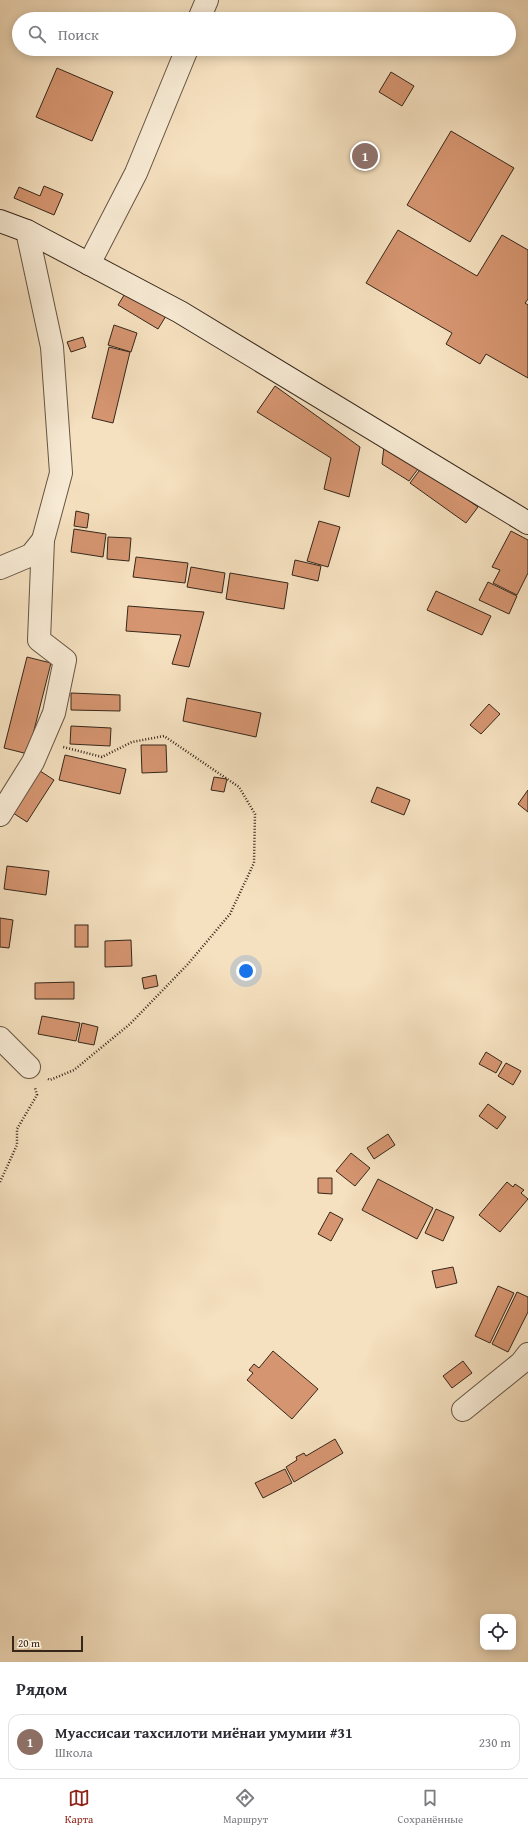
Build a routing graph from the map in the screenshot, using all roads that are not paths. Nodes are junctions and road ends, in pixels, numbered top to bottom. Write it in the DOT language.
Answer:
graph roads {
  1 [pos="207,0"];
  2 [pos="202,12"];
  3 [pos="184,56"];
  4 [pos="0,221"];
  5 [pos="27,232"];
  6 [pos="89,264"];
  7 [pos="528,523"];
  8 [pos="43,540"];
  9 [pos="0,568"];
  10 [pos="0,815"];
  11 [pos="0,1038"];
  12 [pos="29,1067"];
  13 [pos="528,1354"];
  14 [pos="463,1410"];
  1 -- 2 [label="street"];
  3 -- 6 [label="street"];
  4 -- 5 [label="street"];
  5 -- 6 [label="street"];
  5 -- 8 [label="street"];
  6 -- 7 [label="street"];
  8 -- 9 [label="street"];
  8 -- 10 [label="street"];
  11 -- 12 [label="street"];
  13 -- 14 [label="street"];
}
